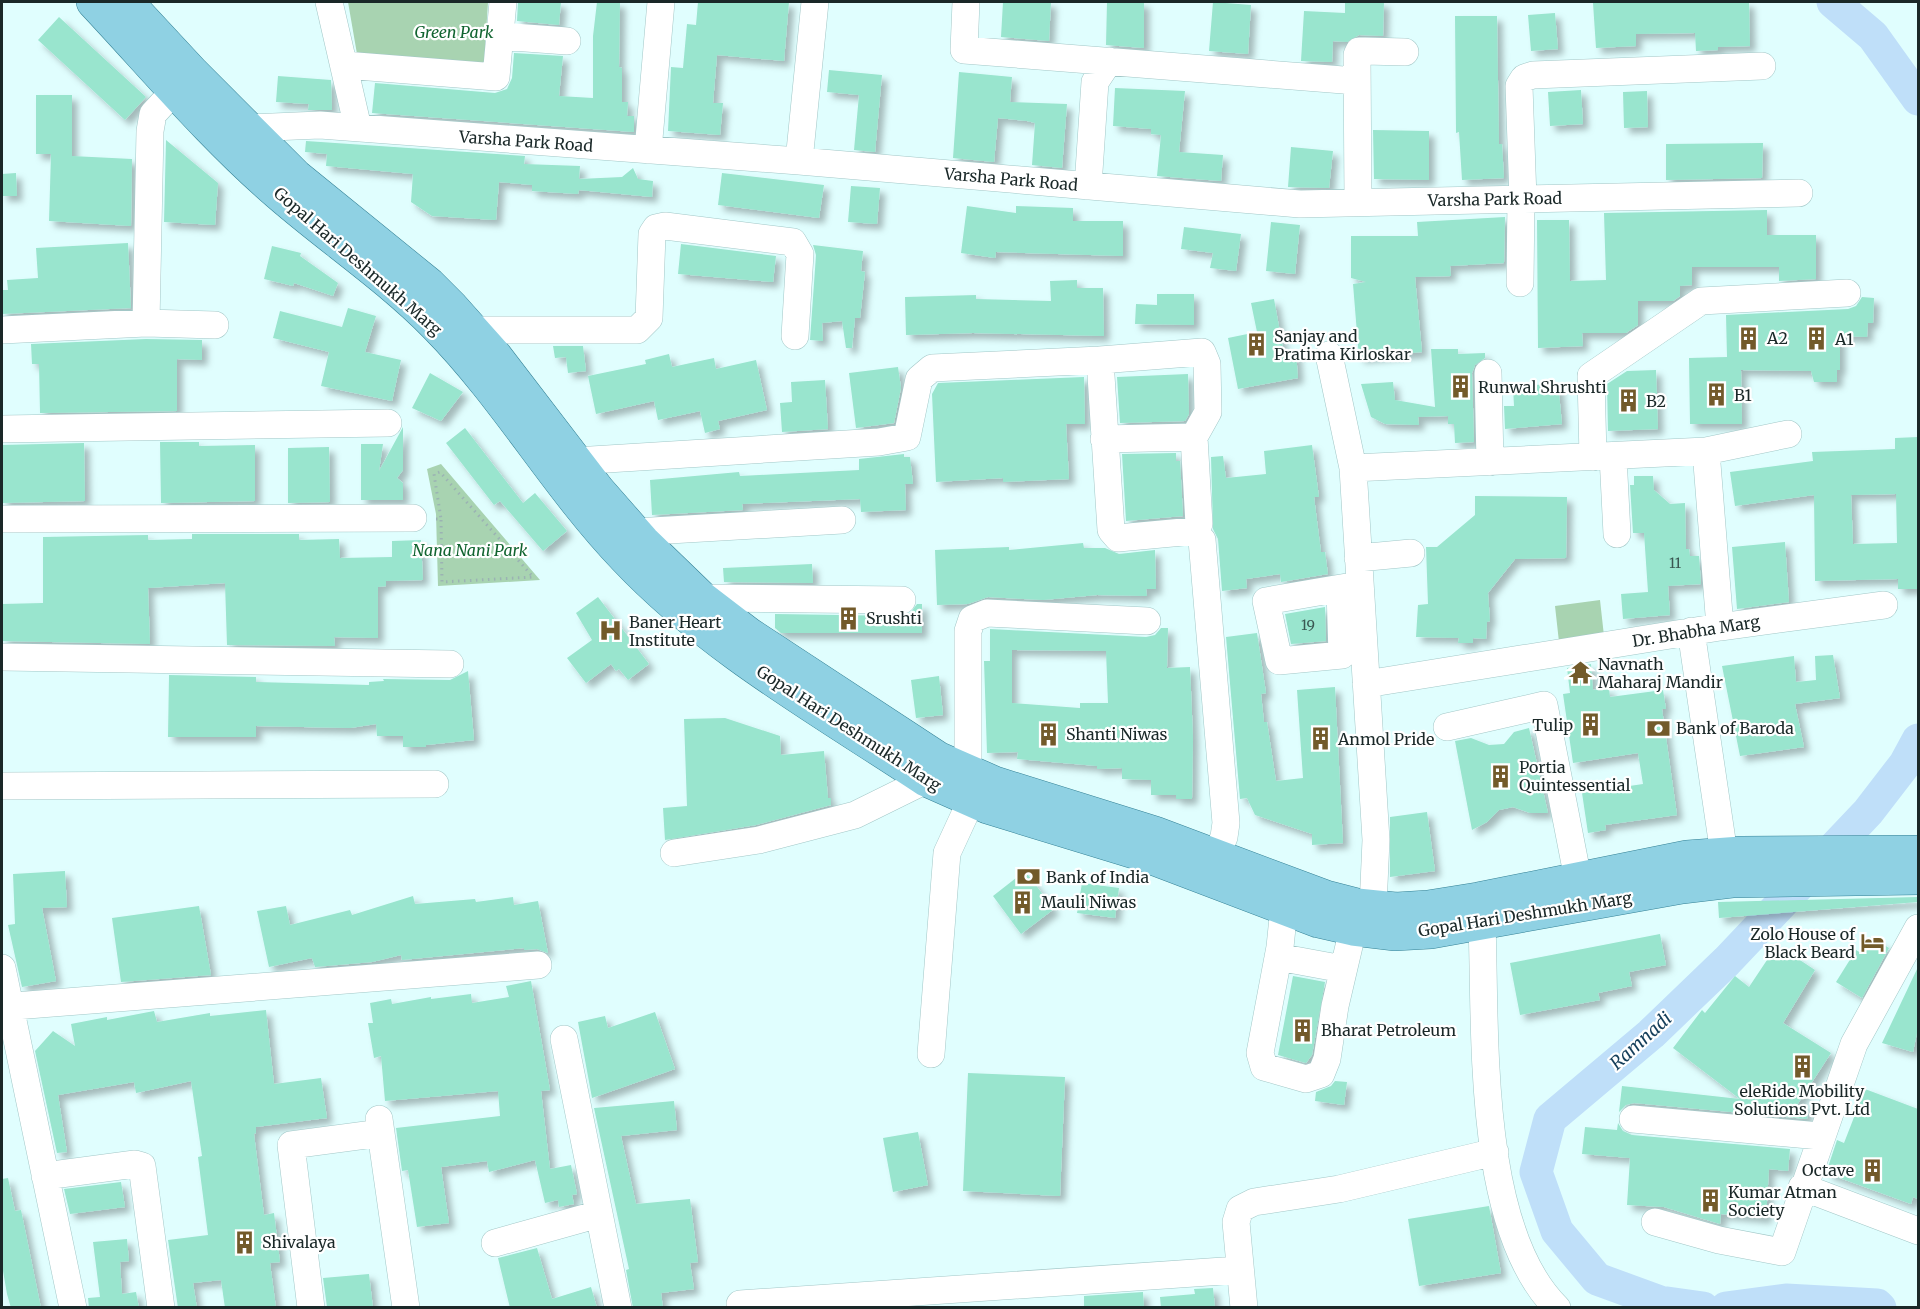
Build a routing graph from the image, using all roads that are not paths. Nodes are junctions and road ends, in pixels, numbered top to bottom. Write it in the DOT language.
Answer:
graph roads {
  1 [pos="93,2"];
  2 [pos="127,2"];
  3 [pos="329,2"];
  4 [pos="503,2"];
  5 [pos="661,2"];
  6 [pos="814,2"];
  7 [pos="966,2"];
  8 [pos="500,36"];
  9 [pos="567,41"];
  10 [pos="1405,52"];
  11 [pos="1109,61"];
  12 [pos="344,65"];
  13 [pos="1762,66"];
  14 [pos="1356,81"];
  15 [pos="175,90"];
  16 [pos="358,128"];
  17 [pos="239,137"];
  18 [pos="648,150"];
  19 [pos="799,161"];
  20 [pos="1088,186"];
  21 [pos="1799,193"];
  22 [pos="1522,199"];
  23 [pos="1358,202"];
  24 [pos="1520,282"];
  25 [pos="1847,293"];
  26 [pos="146,322"];
  27 [pos="215,325"];
  28 [pos="2,330"];
  29 [pos="474,330"];
  30 [pos="795,336"];
  31 [pos="1329,355"];
  32 [pos="1100,360"];
  33 [pos="1488,373"];
  34 [pos="388,423"];
  35 [pos="2,429"];
  36 [pos="1788,434"];
  37 [pos="1194,437"];
  38 [pos="1104,440"];
  39 [pos="1706,451"];
  40 [pos="575,461"];
  41 [pos="1490,462"];
  42 [pos="1606,462"];
  43 [pos="1353,468"];
  44 [pos="1666,472"];
  45 [pos="413,518"];
  46 [pos="2,519"];
  47 [pos="842,520"];
  48 [pos="635,532"];
  49 [pos="1617,534"];
  50 [pos="1202,540"];
  51 [pos="1411,553"];
  52 [pos="1358,558"];
  53 [pos="702,598"];
  54 [pos="902,600"];
  55 [pos="1884,605"];
  56 [pos="1148,621"];
  57 [pos="1720,627"];
  58 [pos="1691,632"];
  59 [pos="2,657"];
  60 [pos="450,664"];
  61 [pos="1366,684"];
  62 [pos="1447,727"];
  63 [pos="952,782"];
  64 [pos="435,784"];
  65 [pos="2,786"];
  66 [pos="1918,852"];
  67 [pos="674,854"];
  68 [pos="1216,856"];
  69 [pos="1732,863"];
  70 [pos="1862,864"];
  71 [pos="1918,878"];
  72 [pos="1578,879"];
  73 [pos="1255,884"];
  74 [pos="1284,908"];
  75 [pos="1363,918"];
  76 [pos="1482,924"];
  77 [pos="1918,928"];
  78 [pos="1278,957"];
  79 [pos="538,965"];
  80 [pos="2,968"];
  81 [pos="1343,969"];
  82 [pos="5,1007"];
  83 [pos="564,1039"];
  84 [pos="931,1054"];
  85 [pos="1633,1119"];
  86 [pos="1820,1136"];
  87 [pos="1496,1152"];
  88 [pos="45,1176"];
  89 [pos="1804,1181"];
  90 [pos="599,1214"];
  91 [pos="1655,1222"];
  92 [pos="1918,1231"];
  93 [pos="495,1243"];
  94 [pos="1238,1270"];
  95 [pos="740,1304"];
  96 [pos="73,1308"];
  97 [pos="161,1308"];
  98 [pos="311,1308"];
  99 [pos="406,1308"];
  100 [pos="618,1308"];
  101 [pos="1244,1308"];
  102 [pos="1557,1308"];
  1 -- 15 [label="main road, Gopal Hari Deshmukh Marg"];
  2 -- 17 [label="main road, Gopal Hari Deshmukh Marg"];
  3 -- 12 [label="street"];
  4 -- 8 [label="street"];
  5 -- 18 [label="street"];
  6 -- 19 [label="street"];
  7 -- 11 [label="street"];
  8 -- 9 [label="street"];
  8 -- 12 [label="street"];
  10 -- 14 [label="street"];
  11 -- 14 [label="street"];
  11 -- 20 [label="street"];
  12 -- 16 [label="street"];
  13 -- 22 [label="street"];
  14 -- 23 [label="street"];
  15 -- 17 [label="main road, Gopal Hari Deshmukh Marg"];
  15 -- 26 [label="street"];
  16 -- 17 [label="street, Varsha Park Road"];
  16 -- 18 [label="street, Varsha Park Road"];
  17 -- 29 [label="main road, Gopal Hari Deshmukh Marg"];
  17 -- 63 [label="main road, Gopal Hari Deshmukh Marg"];
  18 -- 19 [label="street, Varsha Park Road"];
  19 -- 20 [label="street, Varsha Park Road"];
  20 -- 23 [label="street, Varsha Park Road"];
  21 -- 22 [label="street, Varsha Park Road"];
  22 -- 23 [label="street, Varsha Park Road"];
  22 -- 24 [label="street"];
  25 -- 42 [label="street"];
  26 -- 27 [label="street"];
  26 -- 28 [label="street"];
  29 -- 30 [label="street"];
  29 -- 40 [label="main road, Gopal Hari Deshmukh Marg"];
  31 -- 43 [label="street"];
  32 -- 37 [label="street"];
  32 -- 38 [label="street"];
  32 -- 40 [label="street"];
  33 -- 41 [label="street"];
  34 -- 35 [label="street"];
  36 -- 39 [label="street"];
  37 -- 38 [label="street"];
  37 -- 38 [label="street"];
  39 -- 42 [label="street"];
  39 -- 57 [label="street"];
  40 -- 48 [label="main road, Gopal Hari Deshmukh Marg"];
  41 -- 42 [label="street"];
  41 -- 43 [label="street"];
  42 -- 44 [label="street"];
  42 -- 49 [label="street"];
  43 -- 52 [label="street"];
  45 -- 46 [label="street"];
  47 -- 48 [label="street"];
  48 -- 53 [label="main road, Gopal Hari Deshmukh Marg"];
  50 -- 68 [label="street"];
  51 -- 52 [label="street"];
  52 -- 61 [label="street"];
  53 -- 54 [label="street"];
  53 -- 63 [label="main road, Gopal Hari Deshmukh Marg"];
  55 -- 57 [label="street, Dr. Bhabha Marg"];
  56 -- 63 [label="street"];
  57 -- 58 [label="street, Dr. Bhabha Marg"];
  58 -- 61 [label="street, Dr. Bhabha Marg"];
  58 -- 69 [label="street"];
  59 -- 60 [label="street"];
  61 -- 75 [label="street"];
  62 -- 72 [label="street"];
  63 -- 67 [label="street"];
  63 -- 68 [label="main road, Gopal Hari Deshmukh Marg"];
  63 -- 73 [label="main road, Gopal Hari Deshmukh Marg"];
  63 -- 84 [label="street"];
  64 -- 65 [label="street"];
  66 -- 70 [label="main road"];
  68 -- 73 [label="main road, Gopal Hari Deshmukh Marg"];
  69 -- 70 [label="main road, Gopal Hari Deshmukh Marg"];
  69 -- 72 [label="main road, Gopal Hari Deshmukh Marg"];
  69 -- 76 [label="main road, Gopal Hari Deshmukh Marg"];
  70 -- 71 [label="main road"];
  72 -- 75 [label="main road, Gopal Hari Deshmukh Marg"];
  73 -- 74 [label="main road, Gopal Hari Deshmukh Marg"];
  73 -- 75 [label="main road, Gopal Hari Deshmukh Marg"];
  74 -- 75 [label="main road, Gopal Hari Deshmukh Marg"];
  74 -- 78 [label="street"];
  75 -- 76 [label="main road, Gopal Hari Deshmukh Marg"];
  75 -- 81 [label="street"];
  76 -- 87 [label="street"];
  77 -- 86 [label="street"];
  78 -- 81 [label="street"];
  78 -- 81 [label="street"];
  79 -- 82 [label="street"];
  80 -- 82 [label="street"];
  82 -- 88 [label="street"];
  83 -- 90 [label="street"];
  85 -- 86 [label="street"];
  86 -- 89 [label="street"];
  87 -- 94 [label="street"];
  87 -- 102 [label="street"];
  88 -- 96 [label="street"];
  88 -- 97 [label="street"];
  89 -- 91 [label="street"];
  89 -- 92 [label="street"];
  90 -- 93 [label="street"];
  90 -- 100 [label="street"];
  94 -- 95 [label="street"];
  94 -- 101 [label="street"];
  98 -- 99 [label="street"];
}
